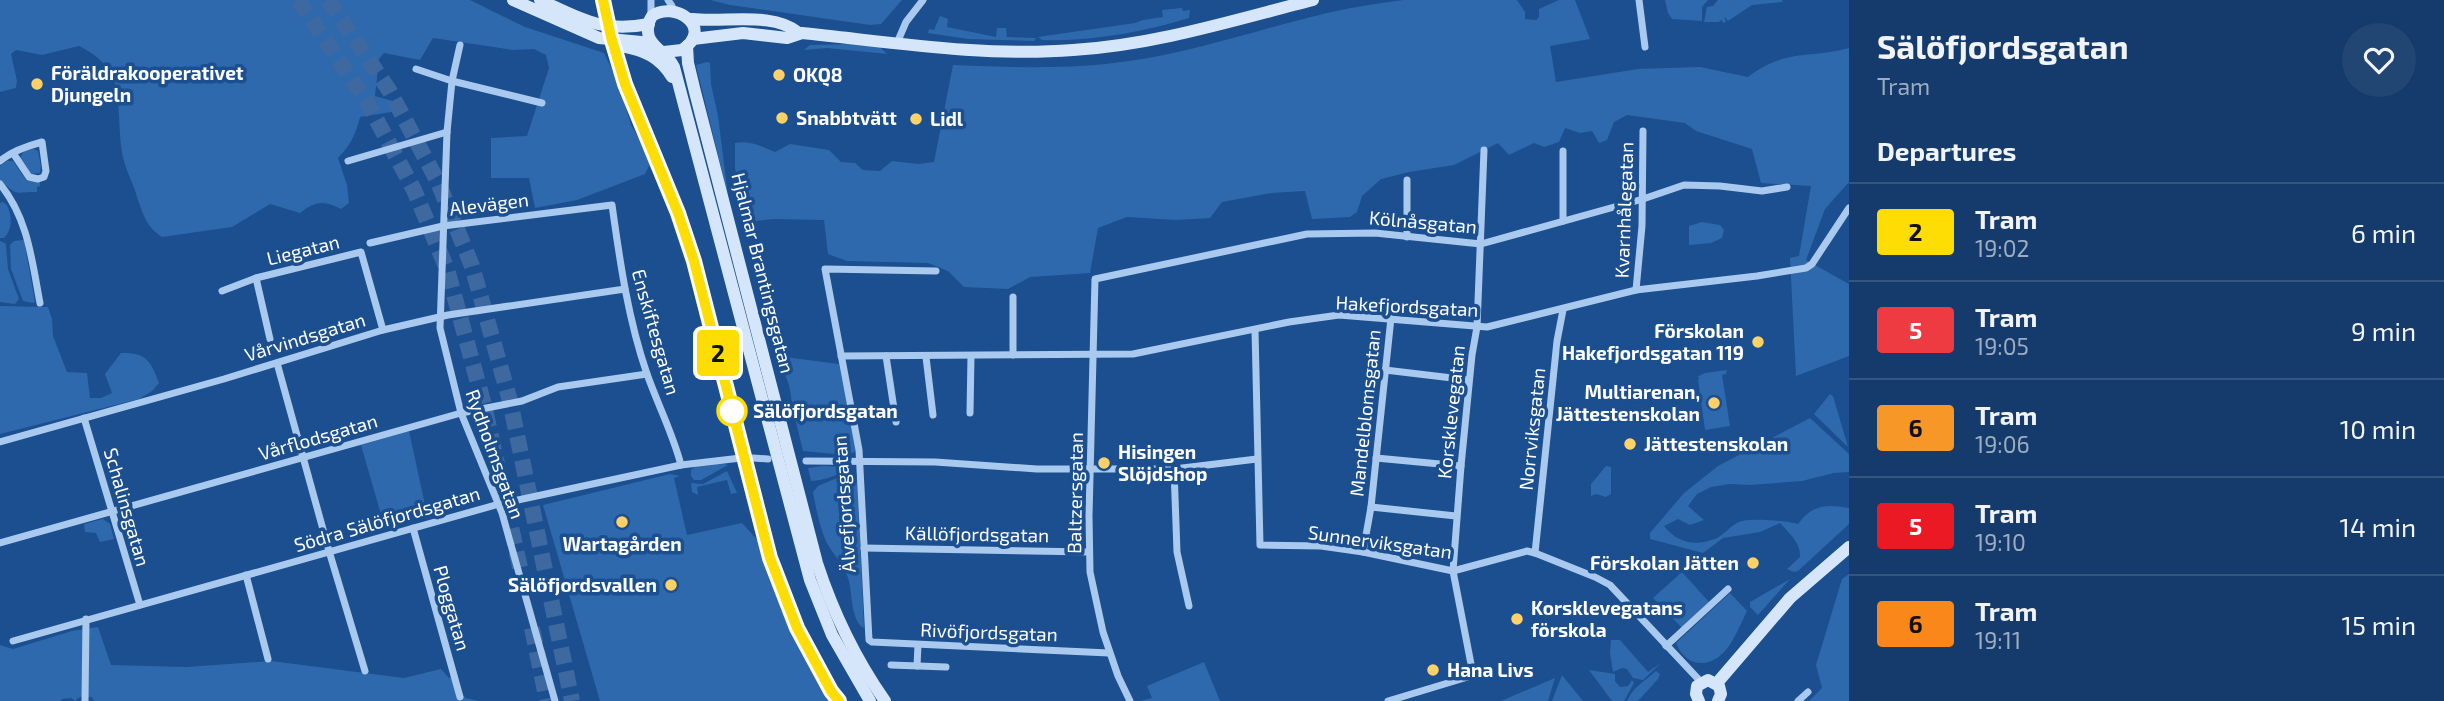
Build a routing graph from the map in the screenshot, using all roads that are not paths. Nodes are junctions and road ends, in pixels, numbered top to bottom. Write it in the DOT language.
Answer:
graph roads {
  1 [pos="513,0"];
  2 [pos="540,0"];
  3 [pos="651,0"];
  4 [pos="923,0"];
  5 [pos="1313,0"];
  6 [pos="1639,0"];
  7 [pos="670,3"];
  8 [pos="692,19"];
  9 [pos="650,21"];
  10 [pos="799,33"];
  11 [pos="608,40"];
  12 [pos="690,42"];
  13 [pos="652,43"];
  14 [pos="897,43"];
  15 [pos="460,45"];
  16 [pos="1645,47"];
  17 [pos="664,52"];
  18 [pos="416,69"];
  19 [pos="452,81"];
  20 [pos="677,85"];
  21 [pos="542,103"];
  22 [pos="1643,131"];
  23 [pos="447,132"];
  24 [pos="1484,150"];
  25 [pos="1563,151"];
  26 [pos="13,153"];
  27 [pos="0,161"];
  28 [pos="348,161"];
  29 [pos="1407,180"];
  30 [pos="0,184"];
  31 [pos="1787,187"];
  32 [pos="1643,199"];
  33 [pos="612,205"];
  34 [pos="1849,208"];
  35 [pos="1563,221"];
  36 [pos="443,226"];
  37 [pos="1407,236"];
  38 [pos="370,243"];
  39 [pos="1481,244"];
  40 [pos="936,271"];
  41 [pos="256,278"];
  42 [pos="1095,279"];
  43 [pos="625,289"];
  44 [pos="1636,290"];
  45 [pos="222,291"];
  46 [pos="1013,297"];
  47 [pos="40,303"];
  48 [pos="1563,310"];
  49 [pos="439,317"];
  50 [pos="1391,318"];
  51 [pos="1477,327"];
  52 [pos="383,330"];
  53 [pos="1255,330"];
  54 [pos="271,339"];
  55 [pos="1093,354"];
  56 [pos="1013,355"];
  57 [pos="841,356"];
  58 [pos="886,356"];
  59 [pos="971,356"];
  60 [pos="926,357"];
  61 [pos="277,363"];
  62 [pos="1385,370"];
  63 [pos="647,374"];
  64 [pos="1469,380"];
  65 [pos="970,413"];
  66 [pos="461,414"];
  67 [pos="933,415"];
  68 [pos="84,418"];
  69 [pos="896,422"];
  70 [pos="0,442"];
  71 [pos="302,458"];
  72 [pos="741,458"];
  73 [pos="754,458"];
  74 [pos="1376,458"];
  75 [pos="768,459"];
  76 [pos="1256,459"];
  77 [pos="806,461"];
  78 [pos="860,461"];
  79 [pos="681,465"];
  80 [pos="1461,466"];
  81 [pos="1091,469"];
  82 [pos="1174,469"];
  83 [pos="499,504"];
  84 [pos="1371,507"];
  85 [pos="110,512"];
  86 [pos="1456,516"];
  87 [pos="413,528"];
  88 [pos="0,543"];
  89 [pos="1849,547"];
  90 [pos="864,548"];
  91 [pos="328,551"];
  92 [pos="1089,552"];
  93 [pos="1363,552"];
  94 [pos="1535,553"];
  95 [pos="1454,571"];
  96 [pos="246,575"];
  97 [pos="1728,589"];
  98 [pos="140,605"];
  99 [pos="1189,606"];
  100 [pos="86,619"];
  101 [pos="869,640"];
  102 [pos="13,641"];
  103 [pos="918,645"];
  104 [pos="1666,646"];
  105 [pos="1109,653"];
  106 [pos="268,659"];
  107 [pos="891,665"];
  108 [pos="917,666"];
  109 [pos="946,667"];
  110 [pos="365,671"];
  111 [pos="1717,683"];
  112 [pos="1808,692"];
  113 [pos="1696,695"];
  114 [pos="460,697"];
  115 [pos="85,701"];
  116 [pos="555,701"];
  117 [pos="870,701"];
  118 [pos="885,701"];
  119 [pos="1130,701"];
  120 [pos="1388,701"];
  121 [pos="1718,701"];
  122 [pos="1798,701"];
  1 -- 11 [label="main road"];
  2 -- 9 [label="main road"];
  3 -- 9 [label="street"];
  4 -- 14 [label="street"];
  5 -- 14 [label="main road"];
  6 -- 16 [label="street"];
  7 -- 8 [label="main road"];
  7 -- 9 [label="main road"];
  8 -- 10 [label="main road"];
  8 -- 12 [label="main road, Hjalmar Brantingsgatan"];
  9 -- 13 [label="main road"];
  10 -- 12 [label="main road"];
  10 -- 14 [label="main road"];
  11 -- 13 [label="main road"];
  11 -- 20 [label="main road"];
  12 -- 17 [label="main road"];
  12 -- 118 [label="main road, Hjalmar Brantingsgatan"];
  13 -- 17 [label="main road"];
  15 -- 19 [label="street, Rydholmsgatan"];
  17 -- 20 [label="main road, Hjalmar Brantingsgatan"];
  18 -- 19 [label="street"];
  19 -- 21 [label="street"];
  19 -- 23 [label="street, Rydholmsgatan"];
  20 -- 117 [label="main road, Hjalmar Brantingsgatan"];
  22 -- 32 [label="street, Kvarnhålegatan"];
  23 -- 28 [label="street"];
  23 -- 36 [label="street, Rydholmsgatan"];
  24 -- 39 [label="street, Korsklevegatan"];
  25 -- 35 [label="street"];
  26 -- 26 [label="street"];
  26 -- 27 [label="street"];
  29 -- 37 [label="street"];
  30 -- 47 [label="street"];
  31 -- 32 [label="street, Kölnåsgatan"];
  32 -- 35 [label="street, Kölnåsgatan"];
  32 -- 44 [label="street, Kvarnhålegatan"];
  33 -- 36 [label="street, Alevägen"];
  33 -- 43 [label="street, Enskiftesgatan"];
  34 -- 44 [label="street, Hakefjordsgatan"];
  35 -- 39 [label="street, Kölnåsgatan"];
  36 -- 38 [label="street, Alevägen"];
  36 -- 49 [label="street, Rydholmsgatan"];
  37 -- 39 [label="street, Kölnåsgatan"];
  37 -- 42 [label="street, Kölnåsgatan"];
  39 -- 51 [label="street, Korsklevegatan"];
  40 -- 57 [label="street, Älvefjordsgatan"];
  41 -- 45 [label="street, Liegatan"];
  41 -- 52 [label="street, Liegatan"];
  41 -- 54 [label="street, Liegatan"];
  42 -- 55 [label="street, Baltzersgatan"];
  43 -- 49 [label="street, Vårvindsgatan"];
  43 -- 63 [label="street, Enskiftesgatan"];
  44 -- 48 [label="street, Hakefjordsgatan"];
  46 -- 56 [label="street"];
  48 -- 51 [label="street, Hakefjordsgatan"];
  48 -- 94 [label="street, Norrviksgatan"];
  49 -- 52 [label="street, Vårvindsgatan"];
  49 -- 66 [label="street, Rydholmsgatan"];
  50 -- 51 [label="street, Hakefjordsgatan"];
  50 -- 53 [label="street, Hakefjordsgatan"];
  50 -- 62 [label="street, Mandelblomsgatan"];
  51 -- 64 [label="street, Korsklevegatan"];
  52 -- 61 [label="street, Vårvindsgatan"];
  53 -- 55 [label="street, Hakefjordsgatan"];
  53 -- 76 [label="street, Sunnerviksgatan"];
  55 -- 56 [label="street, Hakefjordsgatan"];
  55 -- 81 [label="street, Baltzersgatan"];
  56 -- 59 [label="street, Hakefjordsgatan"];
  57 -- 58 [label="street, Hakefjordsgatan"];
  57 -- 78 [label="street, Älvefjordsgatan"];
  58 -- 60 [label="street, Hakefjordsgatan"];
  58 -- 69 [label="street"];
  59 -- 60 [label="street, Hakefjordsgatan"];
  59 -- 65 [label="street"];
  60 -- 67 [label="street"];
  61 -- 68 [label="street, Vårvindsgatan"];
  61 -- 71 [label="street"];
  62 -- 64 [label="street"];
  62 -- 74 [label="street, Mandelblomsgatan"];
  63 -- 66 [label="street, Vårflodsgatan"];
  63 -- 79 [label="street, Enskiftesgatan"];
  64 -- 80 [label="street, Korsklevegatan"];
  66 -- 71 [label="street, Vårflodsgatan"];
  66 -- 83 [label="street, Rydholmsgatan"];
  68 -- 70 [label="street, Vårvindsgatan"];
  68 -- 85 [label="street, Schalinsgatan"];
  71 -- 85 [label="street, Vårflodsgatan"];
  71 -- 91 [label="street"];
  72 -- 79 [label="street, Södra Sälöfjordsgatan"];
  73 -- 75 [label="street"];
  74 -- 80 [label="street"];
  74 -- 84 [label="street, Mandelblomsgatan"];
  76 -- 82 [label="street"];
  76 -- 93 [label="street, Sunnerviksgatan"];
  77 -- 78 [label="street"];
  78 -- 81 [label="street"];
  78 -- 90 [label="street, Älvefjordsgatan"];
  79 -- 83 [label="street, Södra Sälöfjordsgatan"];
  80 -- 86 [label="street, Korsklevegatan"];
  81 -- 82 [label="street"];
  81 -- 92 [label="street, Baltzersgatan"];
  82 -- 99 [label="street"];
  83 -- 87 [label="street, Södra Sälöfjordsgatan"];
  83 -- 116 [label="street, Rydholmsgatan"];
  84 -- 86 [label="street"];
  84 -- 93 [label="street, Mandelblomsgatan"];
  85 -- 88 [label="street, Vårflodsgatan"];
  85 -- 98 [label="street, Schalinsgatan"];
  86 -- 95 [label="street, Korsklevegatan"];
  87 -- 91 [label="street, Södra Sälöfjordsgatan"];
  87 -- 114 [label="street, Ploggatan"];
  89 -- 111 [label="main road"];
  90 -- 92 [label="street, Källöfjordsgatan"];
  90 -- 101 [label="street, Älvefjordsgatan"];
  91 -- 96 [label="street, Södra Sälöfjordsgatan"];
  91 -- 110 [label="street"];
  92 -- 105 [label="street, Baltzersgatan"];
  93 -- 95 [label="street, Sunnerviksgatan"];
  94 -- 95 [label="street, Sunnerviksgatan"];
  94 -- 104 [label="street"];
  95 -- 120 [label="street, Korsklevegatan"];
  96 -- 98 [label="street, Södra Sälöfjordsgatan"];
  96 -- 106 [label="street"];
  97 -- 104 [label="street"];
  98 -- 100 [label="street, Södra Sälöfjordsgatan"];
  100 -- 102 [label="street, Södra Sälöfjordsgatan"];
  100 -- 115 [label="street"];
  101 -- 103 [label="street, Rivöfjordsgatan"];
  103 -- 105 [label="street, Rivöfjordsgatan"];
  103 -- 108 [label="street"];
  104 -- 113 [label="street"];
  105 -- 119 [label="street, Baltzersgatan"];
  107 -- 108 [label="street"];
  108 -- 109 [label="street"];
  111 -- 113 [label="main road"];
  111 -- 121 [label="main road"];
  112 -- 122 [label="street"];
}
